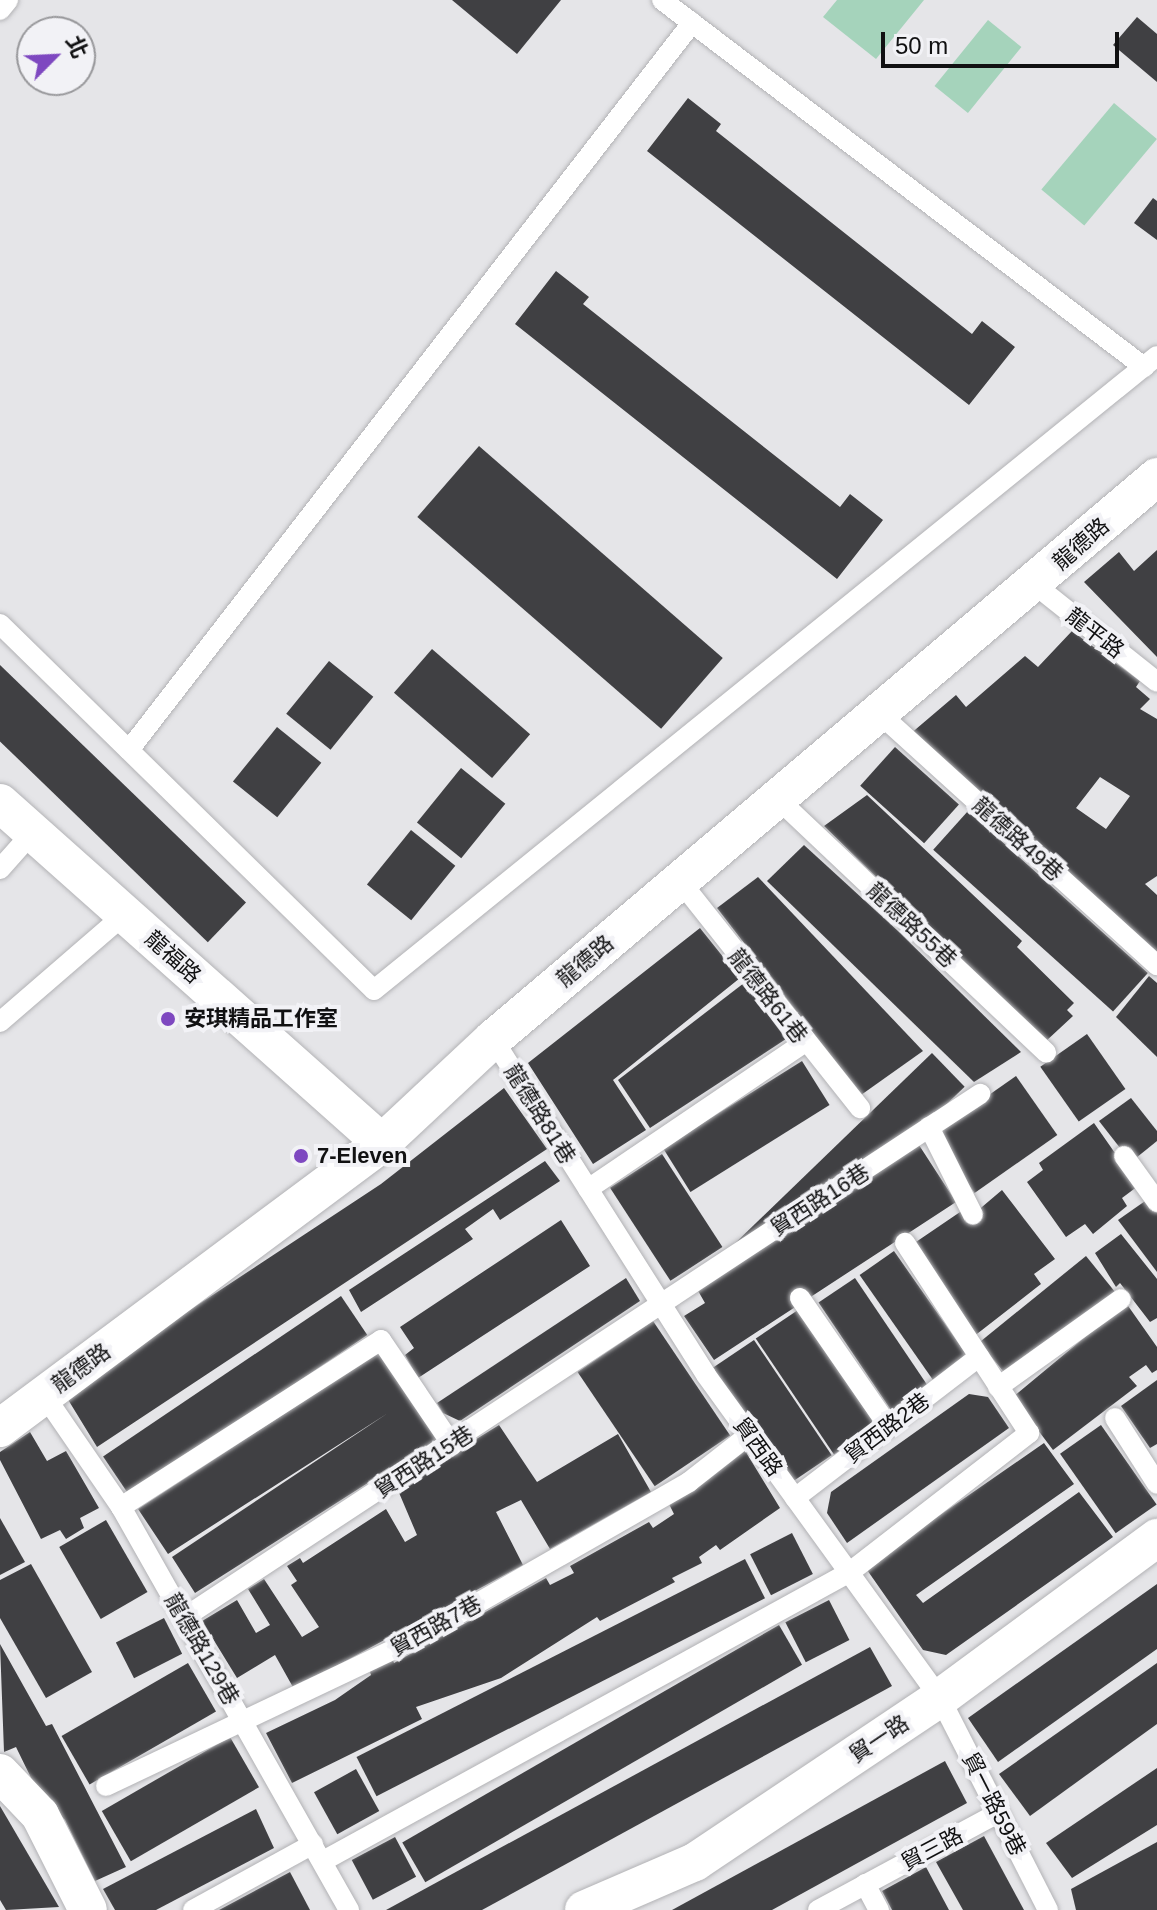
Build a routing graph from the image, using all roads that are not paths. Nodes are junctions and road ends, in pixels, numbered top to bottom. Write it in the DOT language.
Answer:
graph roads {
  1 [pos="8,0"];
  2 [pos="662,0"];
  3 [pos="0,10"];
  4 [pos="692,23"];
  5 [pos="1150,362"];
  6 [pos="1157,477"];
  7 [pos="1034,584"];
  8 [pos="0,624"];
  9 [pos="1157,682"];
  10 [pos="880,714"];
  11 [pos="129,750"];
  12 [pos="778,799"];
  13 [pos="0,803"];
  14 [pos="33,832"];
  15 [pos="0,869"];
  16 [pos="680,881"];
  17 [pos="125,914"];
  18 [pos="1157,965"];
  19 [pos="0,1022"];
  20 [pos="493,1039"];
  21 [pos="804,1043"];
  22 [pos="1046,1052"];
  23 [pos="980,1094"];
  24 [pos="860,1108"];
  25 [pos="929,1127"];
  26 [pos="382,1143"];
  27 [pos="1124,1156"];
  28 [pos="588,1189"];
  29 [pos="1157,1202"];
  30 [pos="973,1215"];
  31 [pos="905,1243"];
  32 [pos="800,1298"];
  33 [pos="1121,1299"];
  34 [pos="660,1303"];
  35 [pos="979,1357"];
  36 [pos="998,1387"];
  37 [pos="44,1395"];
  38 [pos="1115,1418"];
  39 [pos="889,1427"];
  40 [pos="0,1428"];
  41 [pos="749,1435"];
  42 [pos="452,1445"];
  43 [pos="1157,1484"];
  44 [pos="795,1498"];
  45 [pos="121,1507"];
  46 [pos="1157,1538"];
  47 [pos="850,1572"];
  48 [pos="185,1617"];
  49 [pos="940,1698"];
  50 [pos="245,1724"];
  51 [pos="0,1773"];
  52 [pos="106,1786"];
  53 [pos="998,1813"];
  54 [pos="318,1852"];
  55 [pos="865,1884"];
  56 [pos="88,1910"];
  57 [pos="193,1910"];
  58 [pos="349,1910"];
  59 [pos="584,1910"];
  60 [pos="818,1910"];
  61 [pos="879,1910"];
  62 [pos="1048,1910"];
  1 -- 3 [label="lane"];
  2 -- 4 [label="lane"];
  4 -- 5 [label="lane"];
  4 -- 11 [label="lane"];
  5 -- 11 [label="lane"];
  6 -- 7 [label="street, 龍德路"];
  7 -- 9 [label="lane, 龍平路"];
  7 -- 10 [label="street, 龍德路"];
  8 -- 11 [label="lane"];
  10 -- 12 [label="street, 龍德路"];
  10 -- 18 [label="lane, 龍德路49巷"];
  12 -- 16 [label="street, 龍德路"];
  12 -- 22 [label="lane, 龍德路55巷"];
  13 -- 14 [label="street, 龍福路"];
  14 -- 15 [label="lane"];
  14 -- 17 [label="street, 龍福路"];
  16 -- 20 [label="street, 龍德路"];
  16 -- 21 [label="lane, 龍德路61巷"];
  17 -- 19 [label="lane"];
  17 -- 26 [label="street, 龍福路"];
  20 -- 26 [label="street, 龍德路"];
  20 -- 28 [label="lane, 龍德路81巷"];
  21 -- 24 [label="lane, 龍德路61巷"];
  21 -- 28 [label="lane"];
  23 -- 25 [label="lane, 貿西路16巷"];
  25 -- 30 [label="lane"];
  25 -- 34 [label="lane, 貿西路16巷"];
  26 -- 37 [label="street, 龍德路"];
  27 -- 29 [label="lane"];
  28 -- 34 [label="lane, 貿西路"];
  31 -- 35 [label="lane"];
  32 -- 39 [label="lane"];
  33 -- 36 [label="lane"];
  34 -- 41 [label="lane, 貿西路"];
  34 -- 42 [label="lane, 貿西路15巷"];
  35 -- 36 [label="lane"];
  35 -- 39 [label="lane, 貿西路2巷"];
  36 -- 47 [label="lane"];
  37 -- 40 [label="street, 龍德路"];
  37 -- 45 [label="lane, 龍德路129巷"];
  38 -- 43 [label="lane"];
  39 -- 44 [label="lane, 貿西路2巷"];
  41 -- 44 [label="lane, 貿西路"];
  41 -- 50 [label="lane, 貿西路7巷"];
  42 -- 45 [label="lane"];
  42 -- 48 [label="lane, 貿西路15巷"];
  44 -- 47 [label="lane, 貿西路"];
  45 -- 48 [label="lane, 龍德路129巷"];
  46 -- 49 [label="street, 貿一路"];
  47 -- 49 [label="lane, 貿西路"];
  47 -- 54 [label="lane"];
  48 -- 50 [label="lane, 龍德路129巷"];
  49 -- 53 [label="lane, 貿一路59巷"];
  49 -- 59 [label="street, 貿一路"];
  50 -- 52 [label="lane, 貿西路7巷"];
  50 -- 54 [label="lane, 龍德路129巷"];
  51 -- 56 [label="street"];
  53 -- 55 [label="lane, 貿三路"];
  53 -- 62 [label="lane, 貿一路59巷"];
  54 -- 57 [label="lane"];
  54 -- 58 [label="lane, 龍德路129巷"];
  55 -- 60 [label="lane, 貿三路"];
  55 -- 61 [label="lane"];
}
